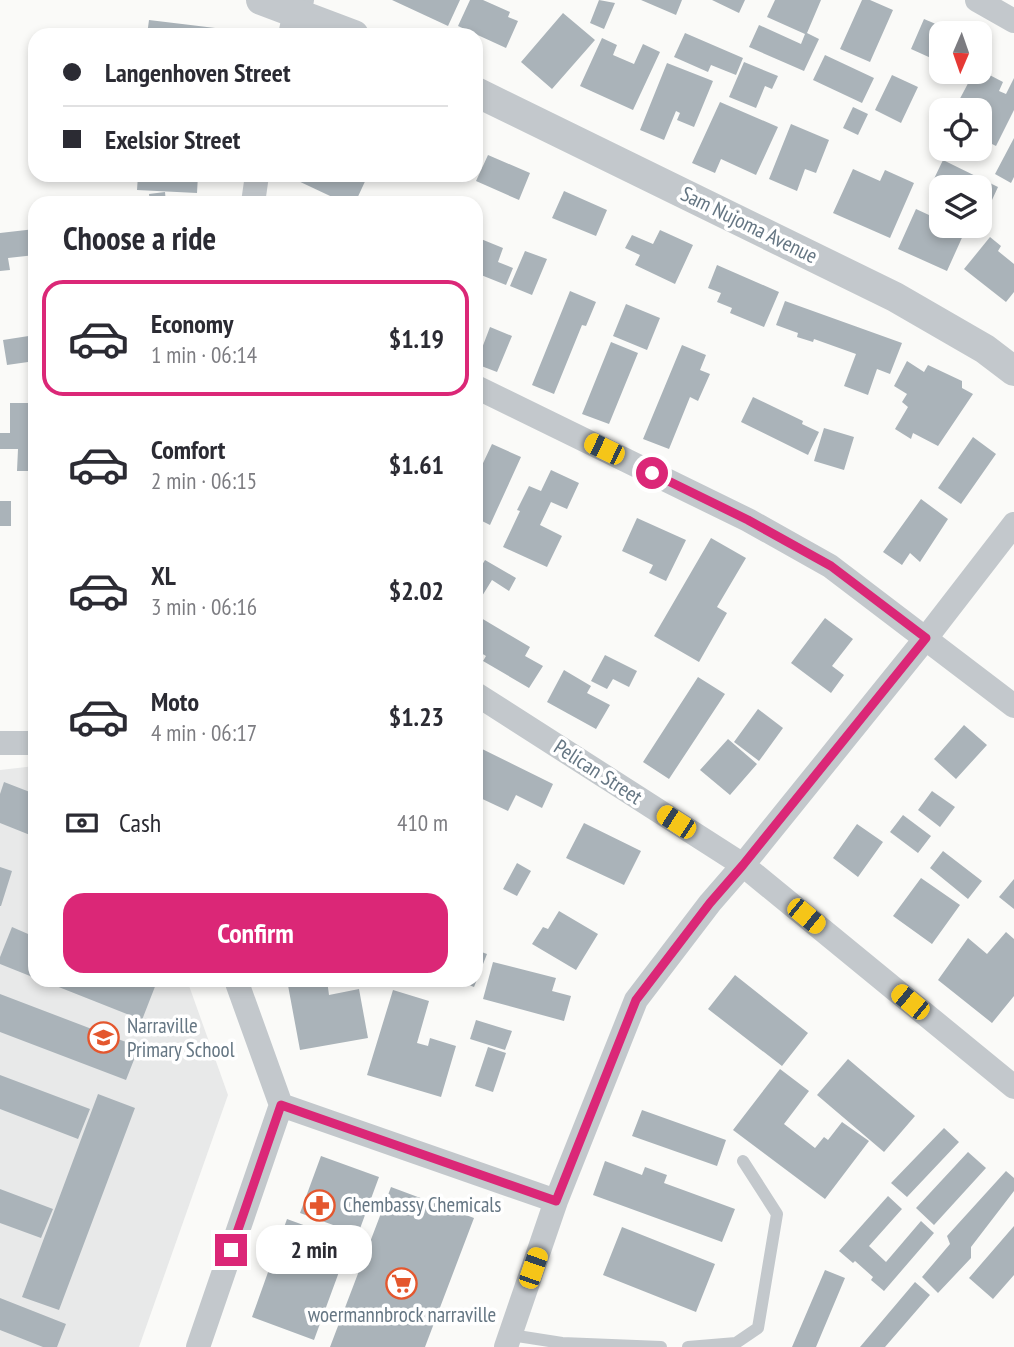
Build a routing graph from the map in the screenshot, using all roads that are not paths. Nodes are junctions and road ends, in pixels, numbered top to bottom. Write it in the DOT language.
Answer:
graph roads {
  1 [pos="261,0"];
  2 [pos="977,0"];
  3 [pos="296,16"];
  4 [pos="1014,21"];
  5 [pos="333,28"];
  6 [pos="483,95"];
  7 [pos="1014,371"];
  8 [pos="483,390"];
  9 [pos="1014,524"];
  10 [pos="926,638"];
  11 [pos="483,698"];
  12 [pos="1014,706"];
  13 [pos="0,743"];
  14 [pos="28,743"];
  15 [pos="743,865"];
  16 [pos="239,987"];
  17 [pos="1014,1087"];
  18 [pos="281,1105"];
  19 [pos="743,1161"];
  20 [pos="556,1201"];
  21 [pos="508,1341"];
  22 [pos="198,1347"];
  23 [pos="661,1347"];
  24 [pos="688,1347"];
  1 -- 3 [label="street"];
  2 -- 4 [label="street"];
  3 -- 5 [label="street"];
  6 -- 7 [label="street, Sam Nujoma Avenue"];
  8 -- 10 [label="street"];
  9 -- 10 [label="street"];
  10 -- 12 [label="street"];
  10 -- 15 [label="street"];
  11 -- 15 [label="street, Pelican Street"];
  13 -- 14 [label="street"];
  15 -- 17 [label="street, Pelican Street"];
  15 -- 20 [label="street"];
  16 -- 18 [label="street"];
  18 -- 20 [label="street"];
  18 -- 22 [label="street"];
  19 -- 24 [label="lane"];
  20 -- 21 [label="street"];
  21 -- 23 [label="lane"];
}
